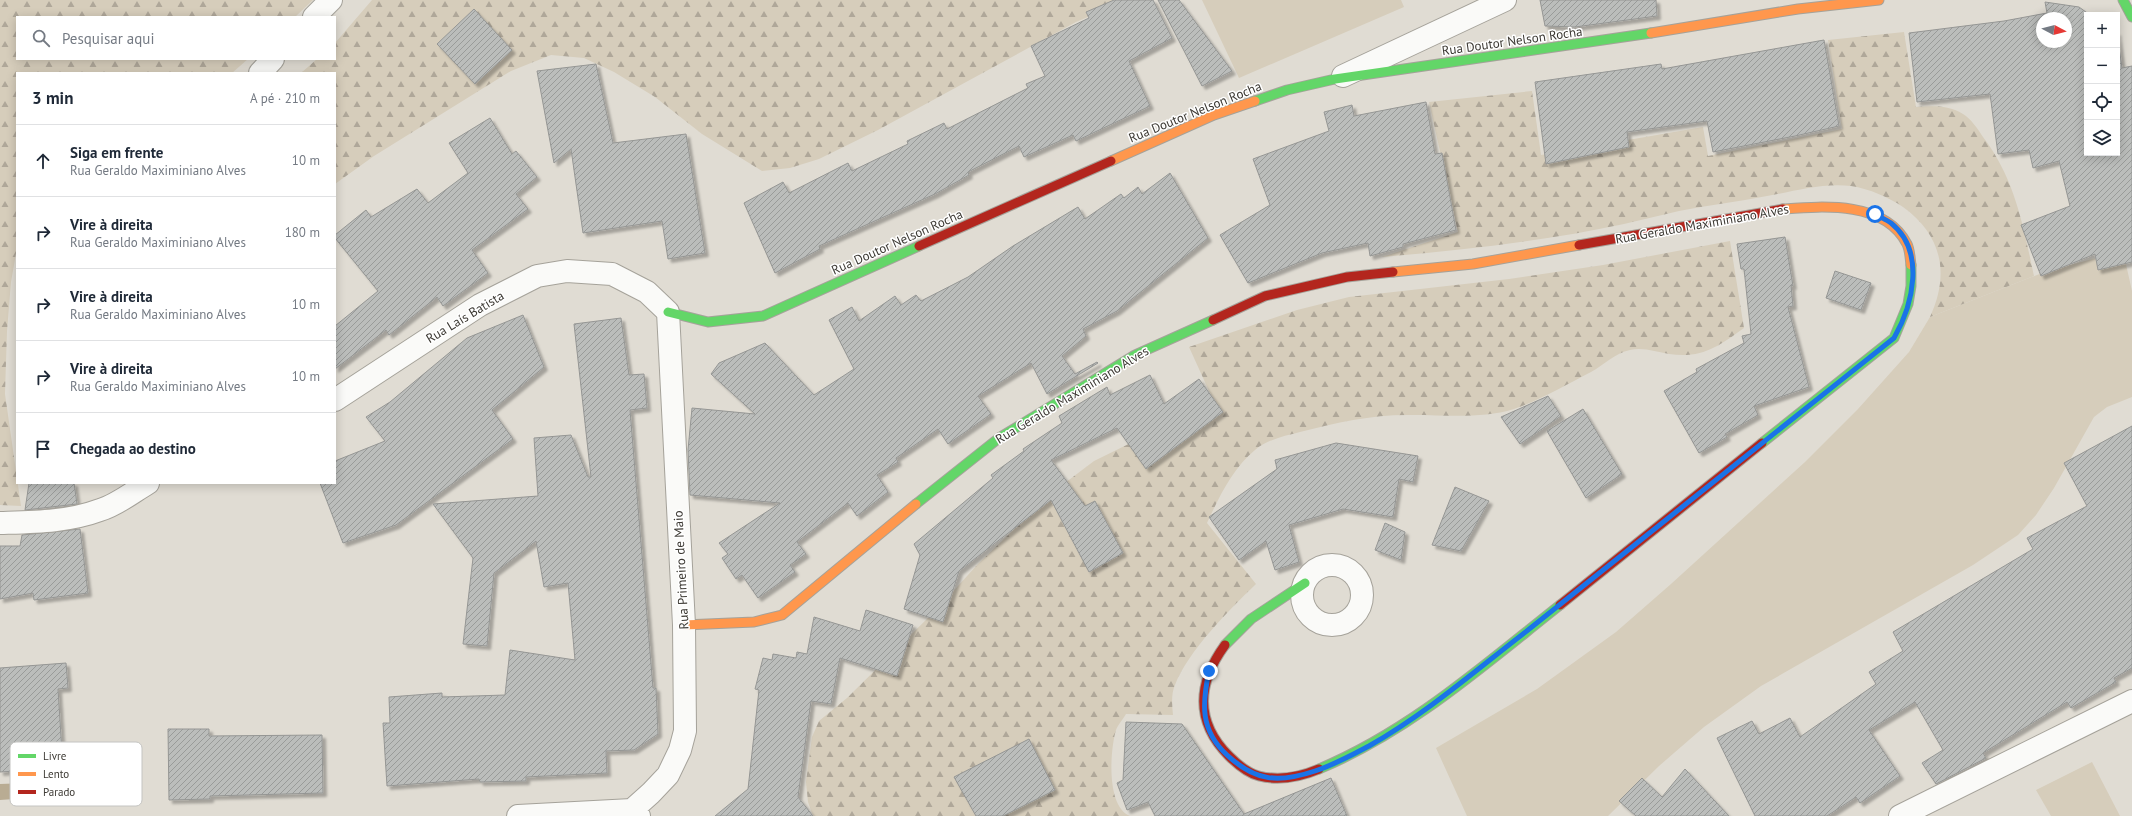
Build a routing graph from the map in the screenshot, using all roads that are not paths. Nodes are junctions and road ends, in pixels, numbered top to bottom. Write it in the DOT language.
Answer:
graph roads {
  1 [pos="330,0"];
  2 [pos="1505,0"];
  3 [pos="1879,0"];
  4 [pos="2123,0"];
  5 [pos="315,16"];
  6 [pos="2132,17"];
  7 [pos="272,60"];
  8 [pos="261,72"];
  9 [pos="1335,79"];
  10 [pos="668,312"];
  11 [pos="336,399"];
  12 [pos="140,486"];
  13 [pos="0,522"];
  14 [pos="1305,583"];
  15 [pos="684,625"];
  16 [pos="2132,701"];
  17 [pos="635,813"];
  18 [pos="518,816"];
  19 [pos="1900,816"];
  1 -- 5 [label="street"];
  2 -- 9 [label="street"];
  3 -- 9 [label="street, Rua Doutor Nelson Rocha"];
  4 -- 6 [label="street"];
  7 -- 8 [label="street"];
  9 -- 10 [label="street, Rua Doutor Nelson Rocha"];
  10 -- 11 [label="street, Rua Laís Batista"];
  10 -- 15 [label="street, Rua Primeiro de Maio"];
  12 -- 13 [label="street"];
  14 -- 15 [label="street, Rua Geraldo Maximiniano Alves"];
  15 -- 17 [label="street, Rua Primeiro de Maio"];
  16 -- 19 [label="street"];
  17 -- 18 [label="street"];
}
